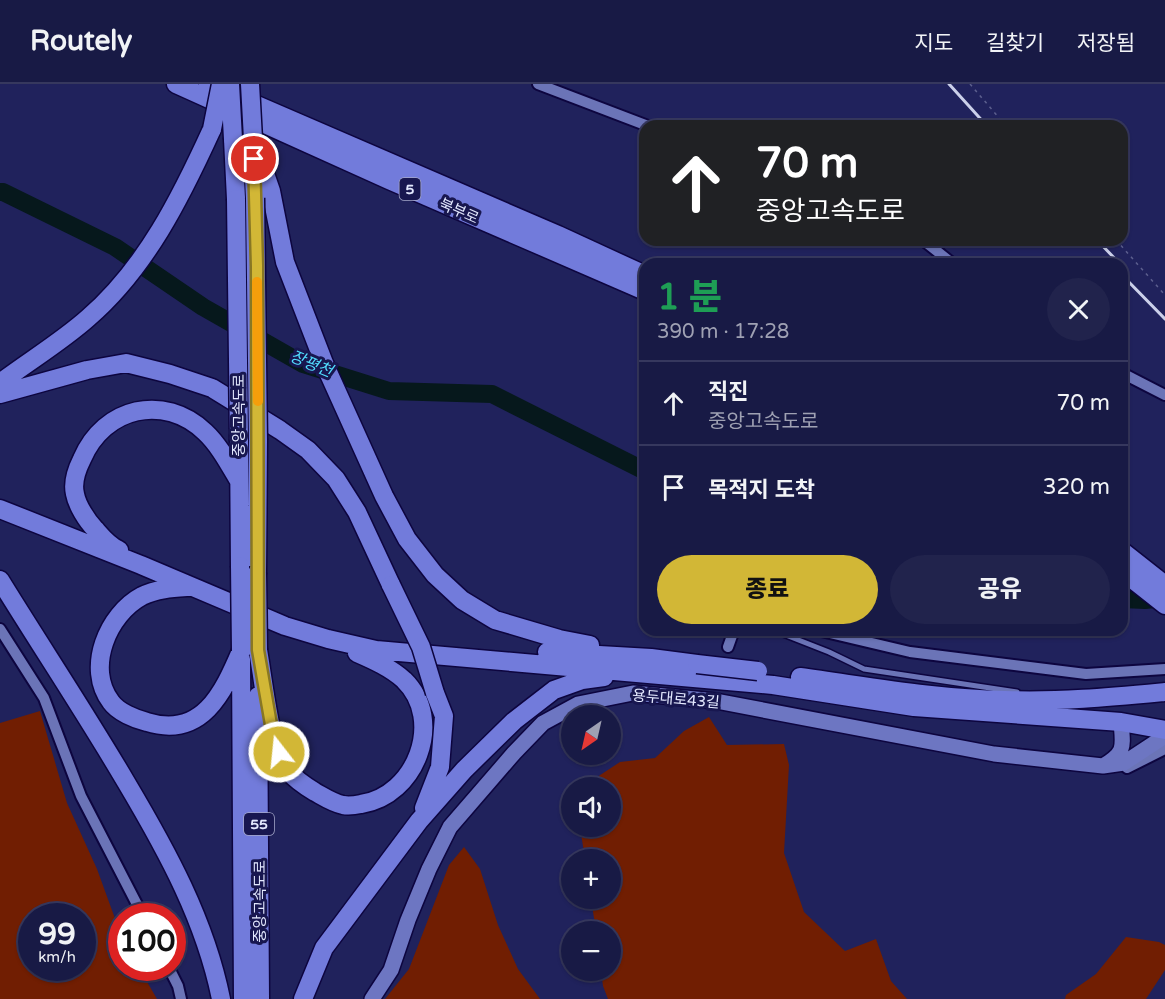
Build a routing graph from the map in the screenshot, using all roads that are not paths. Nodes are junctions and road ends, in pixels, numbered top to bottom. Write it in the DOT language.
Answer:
graph roads {
  1 [pos="176,84"];
  2 [pos="208,84"];
  3 [pos="221,84"];
  4 [pos="230,84"];
  5 [pos="250,84"];
  6 [pos="538,84"];
  7 [pos="639,123"];
  8 [pos="253,139"];
  9 [pos="930,246"];
  10 [pos="945,258"];
  11 [pos="639,272"];
  12 [pos="639,288"];
  13 [pos="1128,376"];
  14 [pos="0,383"];
  15 [pos="0,394"];
  16 [pos="1165,394"];
  17 [pos="239,481"];
  18 [pos="0,509"];
  19 [pos="1128,556"];
  20 [pos="1128,576"];
  21 [pos="0,580"];
  22 [pos="1165,585"];
  23 [pos="189,587"];
  24 [pos="1165,605"];
  25 [pos="0,630"];
  26 [pos="732,636"];
  27 [pos="788,636"];
  28 [pos="842,636"];
  29 [pos="328,639"];
  30 [pos="728,647"];
  31 [pos="250,650"];
  32 [pos="651,665"];
  33 [pos="864,669"];
  34 [pos="1165,669"];
  35 [pos="878,682"];
  36 [pos="1165,692"];
  37 [pos="1076,701"];
  38 [pos="1121,722"];
  39 [pos="1165,730"];
  40 [pos="1165,736"];
  41 [pos="1165,749"];
  42 [pos="1103,766"];
  43 [pos="419,821"];
  44 [pos="136,903"];
  45 [pos="176,981"];
  46 [pos="181,999"];
  47 [pos="221,999"];
  48 [pos="243,999"];
  49 [pos="260,999"];
  50 [pos="303,999"];
  51 [pos="372,999"];
  1 -- 12 [label="highway, 북부로 / 5"];
  2 -- 11 [label="highway, 북부로 / 5"];
  3 -- 14 [label="highway, bridge"];
  4 -- 17 [label="highway, 중앙고속도로 / 55, bridge"];
  5 -- 8 [label="highway, 중앙고속도로 / 55, bridge"];
  6 -- 7 [label="street"];
  8 -- 31 [label="highway, 중앙고속도로 / 55, bridge"];
  8 -- 32 [label="highway"];
  9 -- 10 [label="street"];
  13 -- 16 [label="street"];
  15 -- 43 [label="highway, bridge"];
  17 -- 31 [label="highway, 중앙고속도로 / 55, bridge"];
  17 -- 32 [label="highway"];
  18 -- 23 [label="highway"];
  19 -- 22 [label="highway"];
  20 -- 24 [label="highway"];
  21 -- 47 [label="highway"];
  23 -- 29 [label="highway"];
  23 -- 31 [label="highway"];
  25 -- 44 [label="street"];
  26 -- 30 [label="street"];
  27 -- 33 [label="lane"];
  28 -- 34 [label="street"];
  29 -- 31 [label="highway"];
  29 -- 32 [label="highway"];
  31 -- 48 [label="highway, 중앙고속도로 / 55"];
  31 -- 49 [label="highway, 중앙고속도로 / 55"];
  32 -- 35 [label="highway, bridge"];
  32 -- 38 [label="highway"];
  32 -- 43 [label="highway"];
  33 -- 35 [label="lane"];
  33 -- 37 [label="lane"];
  35 -- 37 [label="highway"];
  36 -- 37 [label="highway"];
  38 -- 39 [label="highway"];
  38 -- 42 [label="street"];
  40 -- 42 [label="street"];
  41 -- 42 [label="street"];
  42 -- 51 [label="street, 용두대로43길"];
  43 -- 50 [label="highway"];
  45 -- 46 [label="street"];
}
